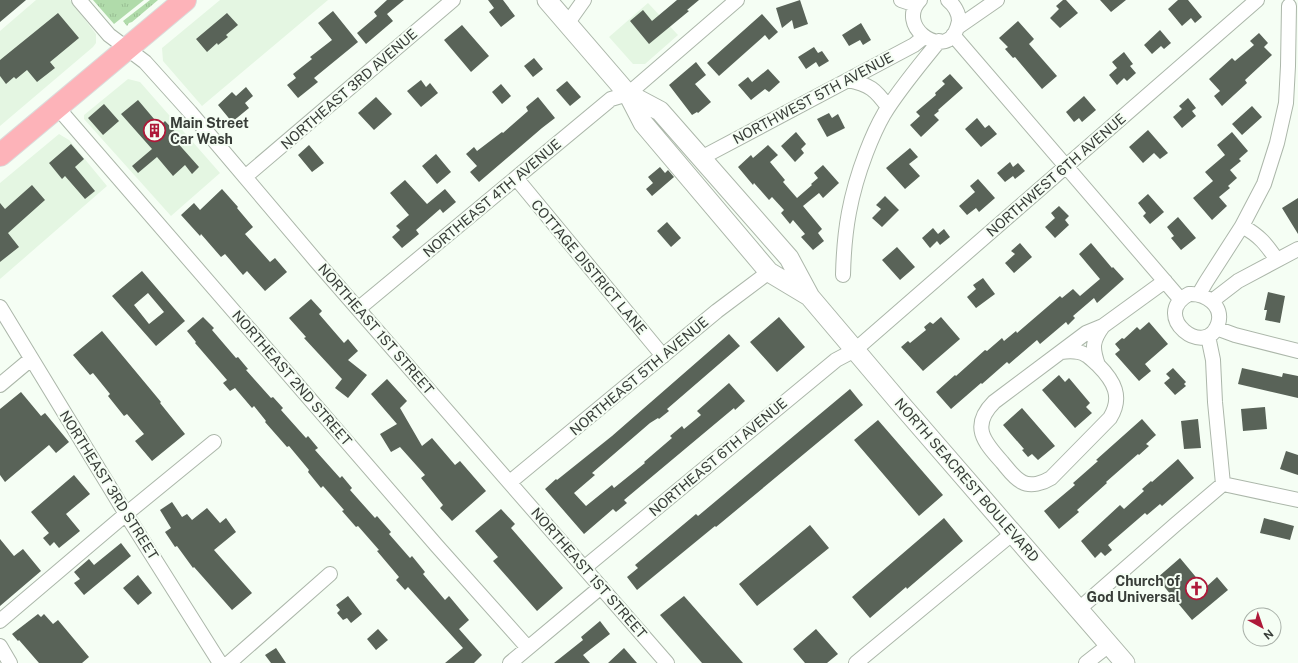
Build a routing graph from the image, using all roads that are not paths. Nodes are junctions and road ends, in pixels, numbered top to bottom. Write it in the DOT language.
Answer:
graph roads {
  1 [pos="79,0"];
  2 [pos="185,0"];
  3 [pos="453,0"];
  4 [pos="547,0"];
  5 [pos="584,0"];
  6 [pos="737,0"];
  7 [pos="901,0"];
  8 [pos="997,0"];
  9 [pos="1257,0"];
  10 [pos="918,2"];
  11 [pos="955,3"];
  12 [pos="1290,7"];
  13 [pos="567,24"];
  14 [pos="955,31"];
  15 [pos="924,37"];
  16 [pos="939,41"];
  17 [pos="127,49"];
  18 [pos="848,80"];
  19 [pos="628,94"];
  20 [pos="57,107"];
  21 [pos="888,107"];
  22 [pos="0,155"];
  23 [pos="701,158"];
  24 [pos="1067,167"];
  25 [pos="246,177"];
  26 [pos="516,178"];
  27 [pos="1242,226"];
  28 [pos="1298,249"];
  29 [pos="1277,260"];
  30 [pos="769,272"];
  31 [pos="843,275"];
  32 [pos="1165,280"];
  33 [pos="1199,294"];
  34 [pos="810,297"];
  35 [pos="1181,300"];
  36 [pos="1212,301"];
  37 [pos="0,307"];
  38 [pos="358,309"];
  39 [pos="1103,326"];
  40 [pos="1212,332"];
  41 [pos="855,350"];
  42 [pos="1298,351"];
  43 [pos="1061,352"];
  44 [pos="663,356"];
  45 [pos="31,359"];
  46 [pos="1098,366"];
  47 [pos="0,385"];
  48 [pos="214,442"];
  49 [pos="510,482"];
  50 [pos="1223,484"];
  51 [pos="1298,500"];
  52 [pos="126,514"];
  53 [pos="1013,533"];
  54 [pos="584,568"];
  55 [pos="330,574"];
  56 [pos="601,587"];
  57 [pos="1079,609"];
  58 [pos="0,621"];
  59 [pos="1109,645"];
  60 [pos="0,646"];
  61 [pos="528,648"];
  62 [pos="10,663"];
  63 [pos="220,663"];
  64 [pos="229,663"];
  65 [pos="510,663"];
  66 [pos="667,663"];
  67 [pos="856,663"];
  68 [pos="1086,663"];
  69 [pos="1125,663"];
  1 -- 17 [label="street, NORTHEAST 1ST STREET"];
  2 -- 17 [label="main road"];
  3 -- 25 [label="street, NORTHEAST 3RD AVENUE"];
  4 -- 13 [label="street, NORTH SEACREST BOULEVARD"];
  5 -- 13 [label="street"];
  6 -- 19 [label="street"];
  7 -- 10 [label="street"];
  8 -- 14 [label="street"];
  9 -- 24 [label="street, NORTHWEST 6TH AVENUE"];
  10 -- 15 [label="street"];
  11 -- 14 [label="street"];
  12 -- 27 [label="street"];
  13 -- 19 [label="street, NORTH SEACREST BOULEVARD"];
  14 -- 16 [label="street"];
  14 -- 24 [label="street"];
  15 -- 16 [label="street"];
  15 -- 18 [label="street, NORTHWEST 5TH AVENUE"];
  16 -- 21 [label="street"];
  17 -- 20 [label="main road"];
  17 -- 25 [label="street, NORTHEAST 1ST STREET"];
  18 -- 21 [label="street"];
  18 -- 23 [label="street, NORTHWEST 5TH AVENUE"];
  19 -- 23 [label="street, NORTH SEACREST BOULEVARD"];
  19 -- 26 [label="street, NORTHEAST 4TH AVENUE"];
  19 -- 30 [label="street, NORTH SEACREST BOULEVARD"];
  20 -- 22 [label="main road"];
  20 -- 61 [label="street, NORTHEAST 2ND STREET"];
  21 -- 31 [label="street"];
  23 -- 34 [label="street, NORTH SEACREST BOULEVARD"];
  24 -- 32 [label="street"];
  24 -- 41 [label="street, NORTHWEST 6TH AVENUE"];
  25 -- 38 [label="street, NORTHEAST 1ST STREET"];
  26 -- 38 [label="street, NORTHEAST 4TH AVENUE"];
  26 -- 44 [label="street, COTTAGE DISTRICT LANE"];
  27 -- 29 [label="street"];
  27 -- 33 [label="street"];
  28 -- 29 [label="street"];
  29 -- 36 [label="street"];
  30 -- 34 [label="street, NORTH SEACREST BOULEVARD"];
  30 -- 44 [label="street, NORTHEAST 5TH AVENUE"];
  32 -- 35 [label="street"];
  32 -- 39 [label="street"];
  33 -- 35 [label="street"];
  33 -- 36 [label="street"];
  34 -- 41 [label="street, NORTH SEACREST BOULEVARD"];
  35 -- 40 [label="street"];
  36 -- 40 [label="street"];
  37 -- 45 [label="street, NORTHEAST 3RD STREET"];
  38 -- 49 [label="street, NORTHEAST 1ST STREET"];
  39 -- 43 [label="street"];
  39 -- 46 [label="street"];
  40 -- 42 [label="street"];
  40 -- 50 [label="street"];
  41 -- 53 [label="street, NORTH SEACREST BOULEVARD"];
  41 -- 54 [label="street, NORTHEAST 6TH AVENUE"];
  43 -- 46 [label="street"];
  43 -- 46 [label="street"];
  44 -- 49 [label="street, NORTHEAST 5TH AVENUE"];
  45 -- 47 [label="street"];
  45 -- 52 [label="street, NORTHEAST 3RD STREET"];
  48 -- 52 [label="street"];
  49 -- 54 [label="street, NORTHEAST 1ST STREET"];
  50 -- 51 [label="street"];
  50 -- 57 [label="street"];
  52 -- 58 [label="street"];
  52 -- 63 [label="street, NORTHEAST 3RD STREET"];
  53 -- 57 [label="street, NORTH SEACREST BOULEVARD"];
  53 -- 67 [label="street"];
  54 -- 56 [label="street, NORTHEAST 1ST STREET"];
  55 -- 64 [label="street"];
  56 -- 61 [label="street"];
  56 -- 66 [label="street, NORTHEAST 1ST STREET"];
  57 -- 59 [label="street, NORTH SEACREST BOULEVARD"];
  59 -- 68 [label="street"];
  59 -- 69 [label="street, NORTH SEACREST BOULEVARD"];
  60 -- 62 [label="street"];
  61 -- 65 [label="street"];
}
